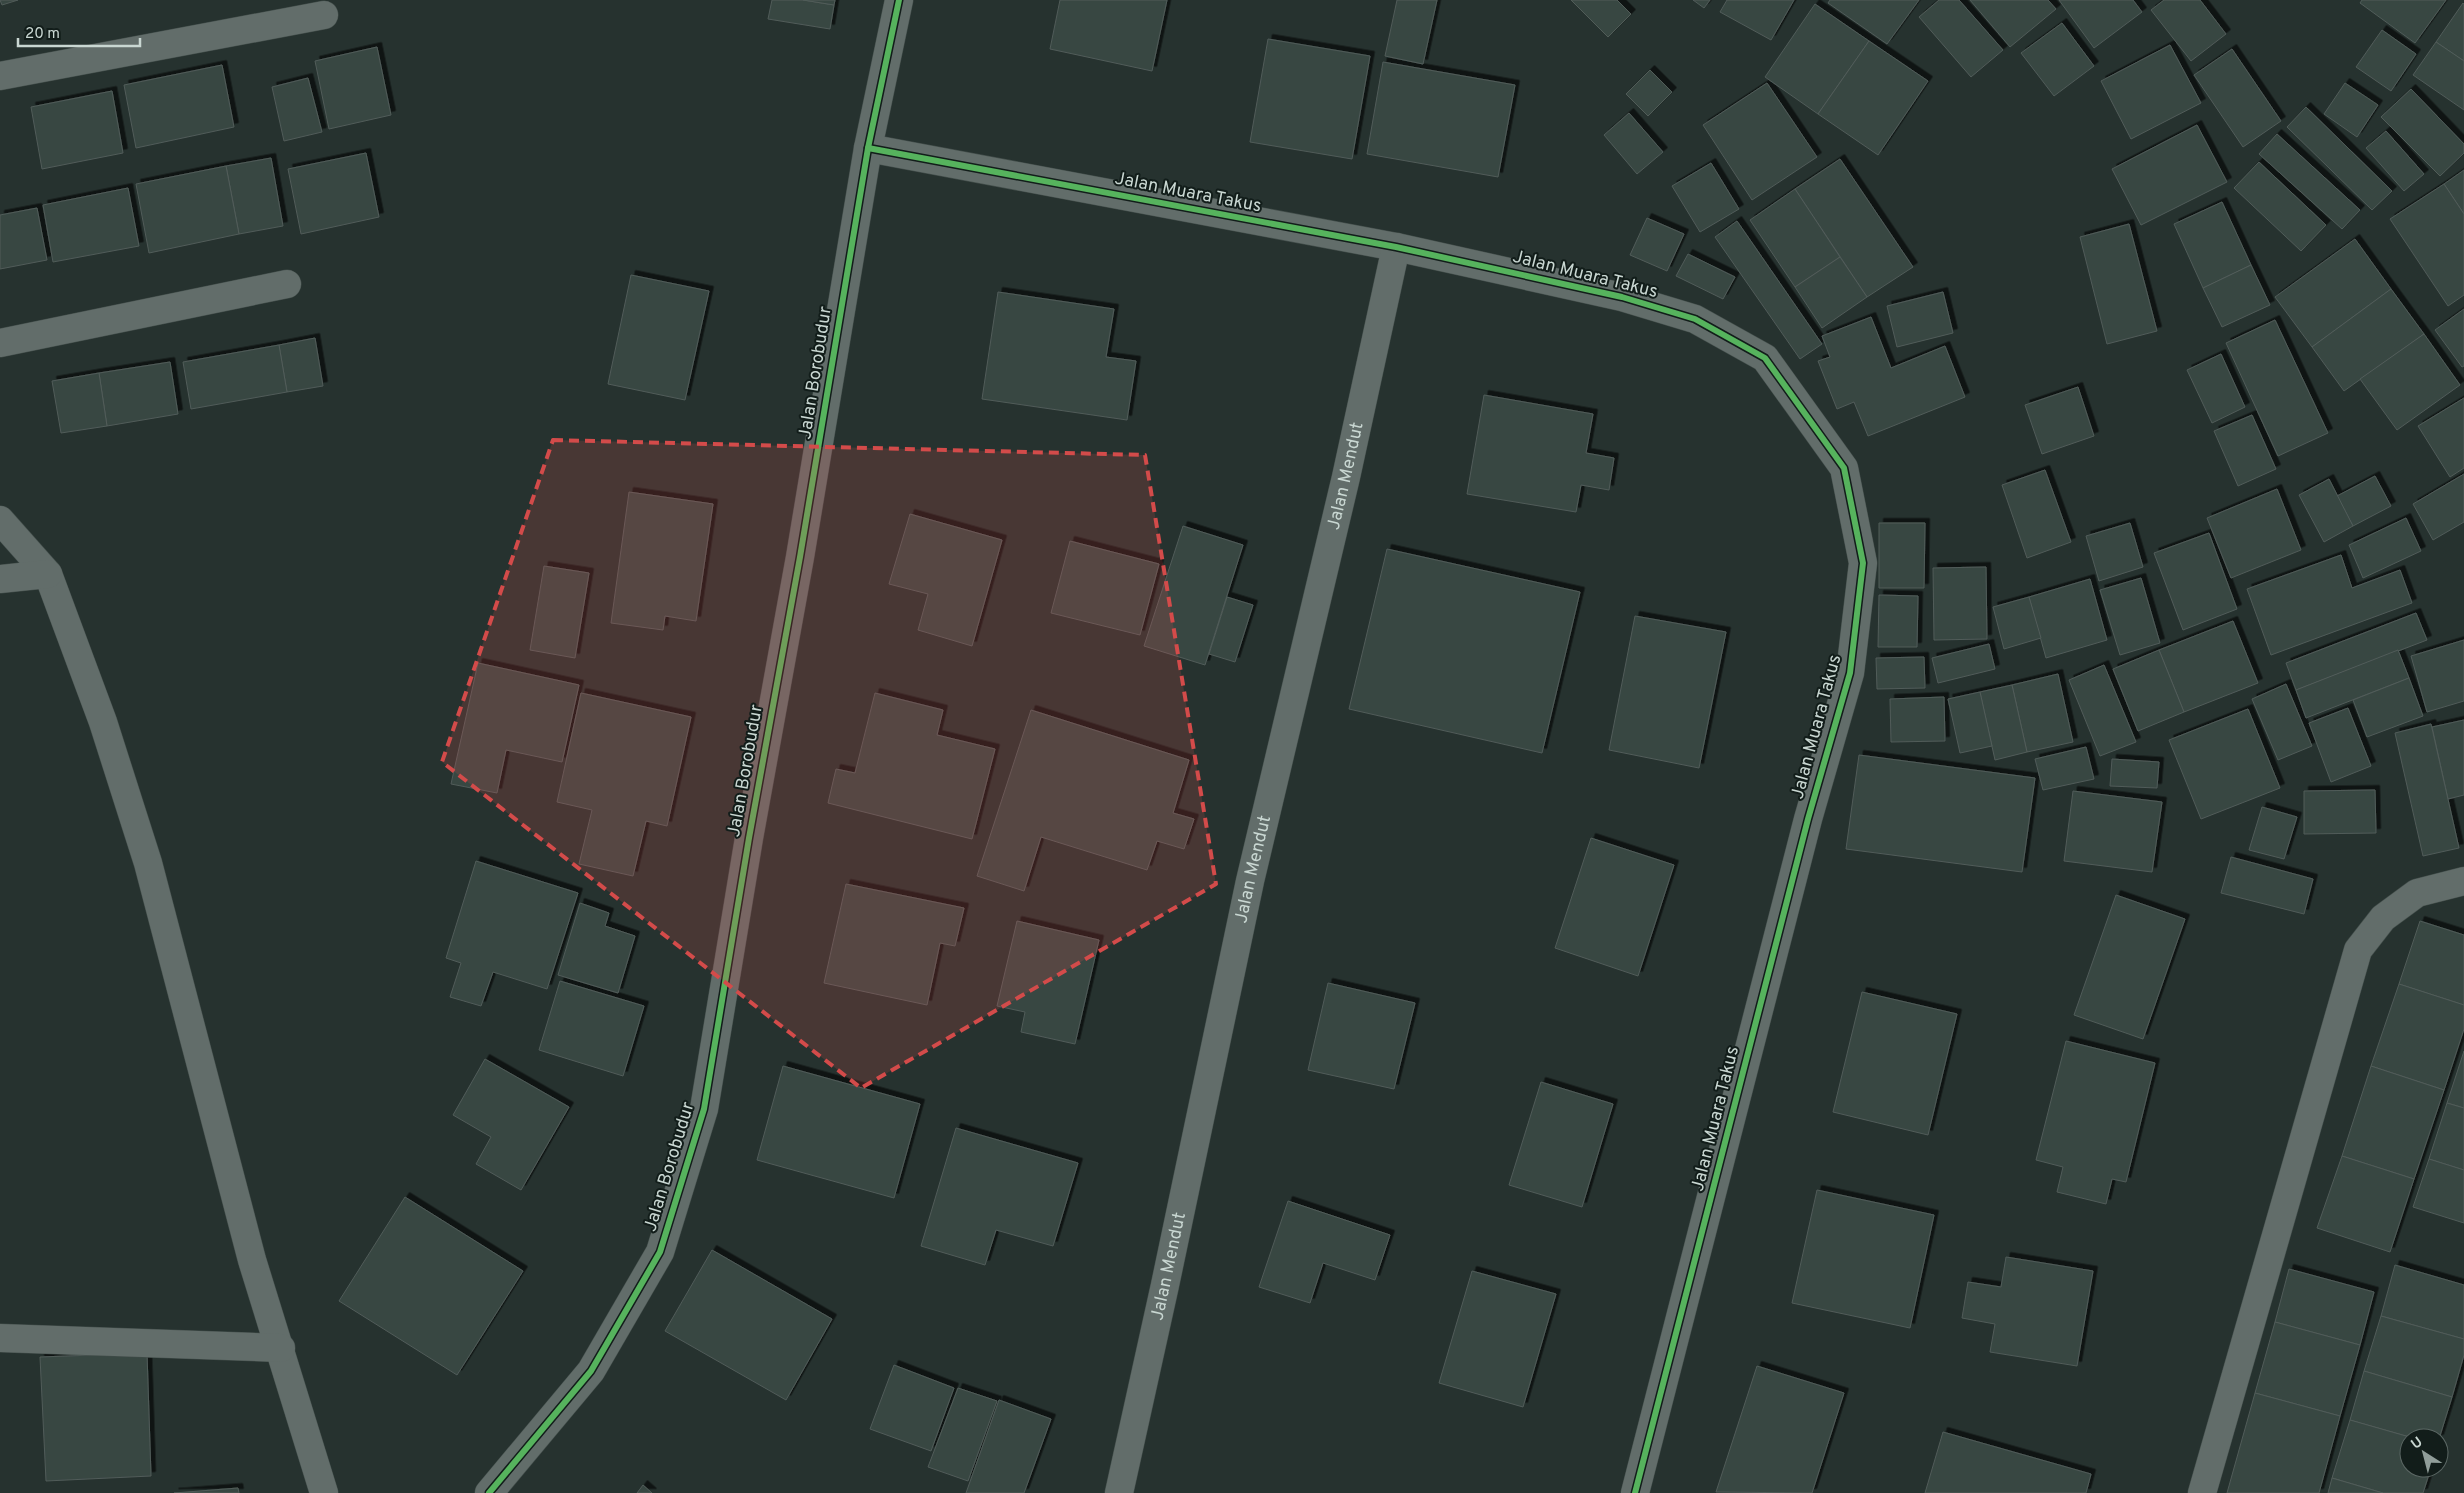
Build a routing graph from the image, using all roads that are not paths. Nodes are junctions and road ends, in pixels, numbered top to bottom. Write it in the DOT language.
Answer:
graph roads {
  1 [pos="899,0"];
  2 [pos="324,15"];
  3 [pos="0,76"];
  4 [pos="868,148"];
  5 [pos="1396,247"];
  6 [pos="287,284"];
  7 [pos="0,343"];
  8 [pos="0,520"];
  9 [pos="48,574"];
  10 [pos="0,579"];
  11 [pos="2464,881"];
  12 [pos="0,1338"];
  13 [pos="281,1348"];
  14 [pos="324,1493"];
  15 [pos="489,1493"];
  16 [pos="1119,1493"];
  17 [pos="1635,1493"];
  18 [pos="2202,1493"];
  1 -- 4 [label="street, Jalan Borobudur"];
  2 -- 3 [label="street"];
  4 -- 5 [label="street, Jalan Muara Takus"];
  4 -- 15 [label="street, Jalan Borobudur"];
  5 -- 16 [label="street, Jalan Mendut"];
  5 -- 17 [label="street, Jalan Muara Takus"];
  6 -- 7 [label="street"];
  8 -- 9 [label="street"];
  9 -- 10 [label="street"];
  9 -- 13 [label="street"];
  11 -- 18 [label="street"];
  12 -- 13 [label="street"];
  13 -- 14 [label="street"];
}
